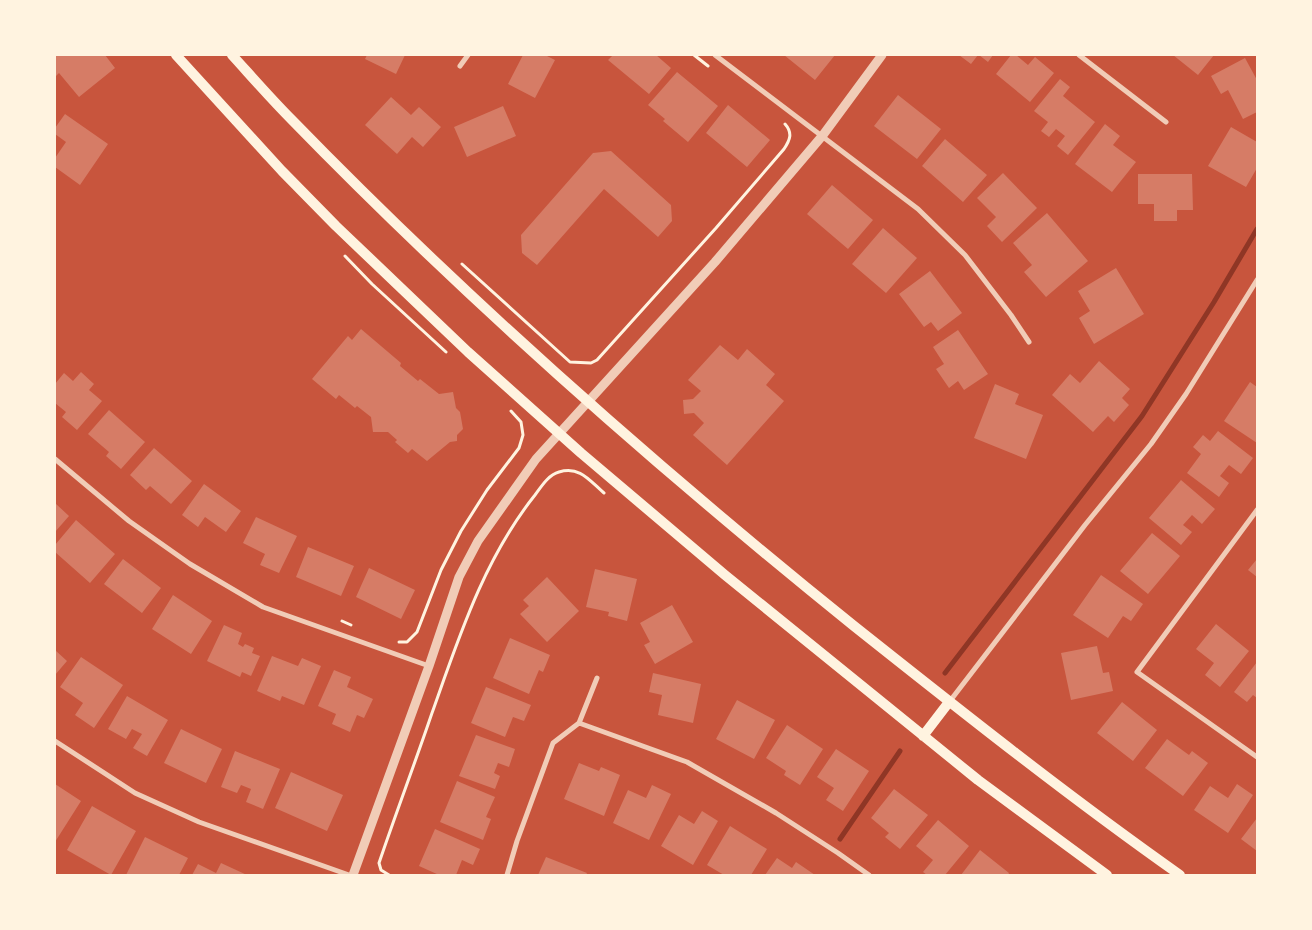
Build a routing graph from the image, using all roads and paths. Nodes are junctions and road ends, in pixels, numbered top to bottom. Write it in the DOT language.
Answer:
graph roads {
  1 [pos="176,55"];
  2 [pos="232,55"];
  3 [pos="468,55"];
  4 [pos="694,55"];
  5 [pos="715,55"];
  6 [pos="882,55"];
  7 [pos="1079,55"];
  8 [pos="460,66"];
  9 [pos="710,67"];
  10 [pos="780,119"];
  11 [pos="1166,122"];
  12 [pos="823,135"];
  13 [pos="340,250"];
  14 [pos="462,264"];
  15 [pos="1257,280"];
  16 [pos="1029,342"];
  17 [pos="451,356"];
  18 [pos="589,402"];
  19 [pos="509,409"];
  20 [pos="560,434"];
  21 [pos="55,459"];
  22 [pos="604,493"];
  23 [pos="1257,510"];
  24 [pos="342,621"];
  25 [pos="359,628"];
  26 [pos="391,640"];
  27 [pos="429,666"];
  28 [pos="597,678"];
  29 [pos="949,702"];
  30 [pos="579,723"];
  31 [pos="923,736"];
  32 [pos="55,741"];
  33 [pos="1257,757"];
  34 [pos="349,875"];
  35 [pos="353,875"];
  36 [pos="388,875"];
  37 [pos="507,875"];
  38 [pos="869,875"];
  39 [pos="1107,875"];
  40 [pos="1180,875"];
  1 -- 20 [label="main road"];
  2 -- 18 [label="main road"];
  3 -- 8 [label="street"];
  4 -- 9 [label="path"];
  5 -- 12 [label="street"];
  6 -- 12 [label="street"];
  7 -- 11 [label="street"];
  10 -- 14 [label="path"];
  12 -- 16 [label="street"];
  12 -- 18 [label="street"];
  13 -- 17 [label="path"];
  15 -- 29 [label="street"];
  18 -- 20 [label="street"];
  18 -- 29 [label="main road"];
  19 -- 26 [label="path"];
  20 -- 27 [label="street"];
  20 -- 31 [label="main road"];
  21 -- 27 [label="street"];
  22 -- 36 [label="path"];
  23 -- 33 [label="street"];
  24 -- 25 [label="path"];
  27 -- 35 [label="street"];
  28 -- 30 [label="street"];
  29 -- 31 [label="main road"];
  29 -- 40 [label="main road"];
  30 -- 37 [label="street"];
  30 -- 38 [label="street"];
  31 -- 39 [label="main road"];
  32 -- 34 [label="street"];
}
